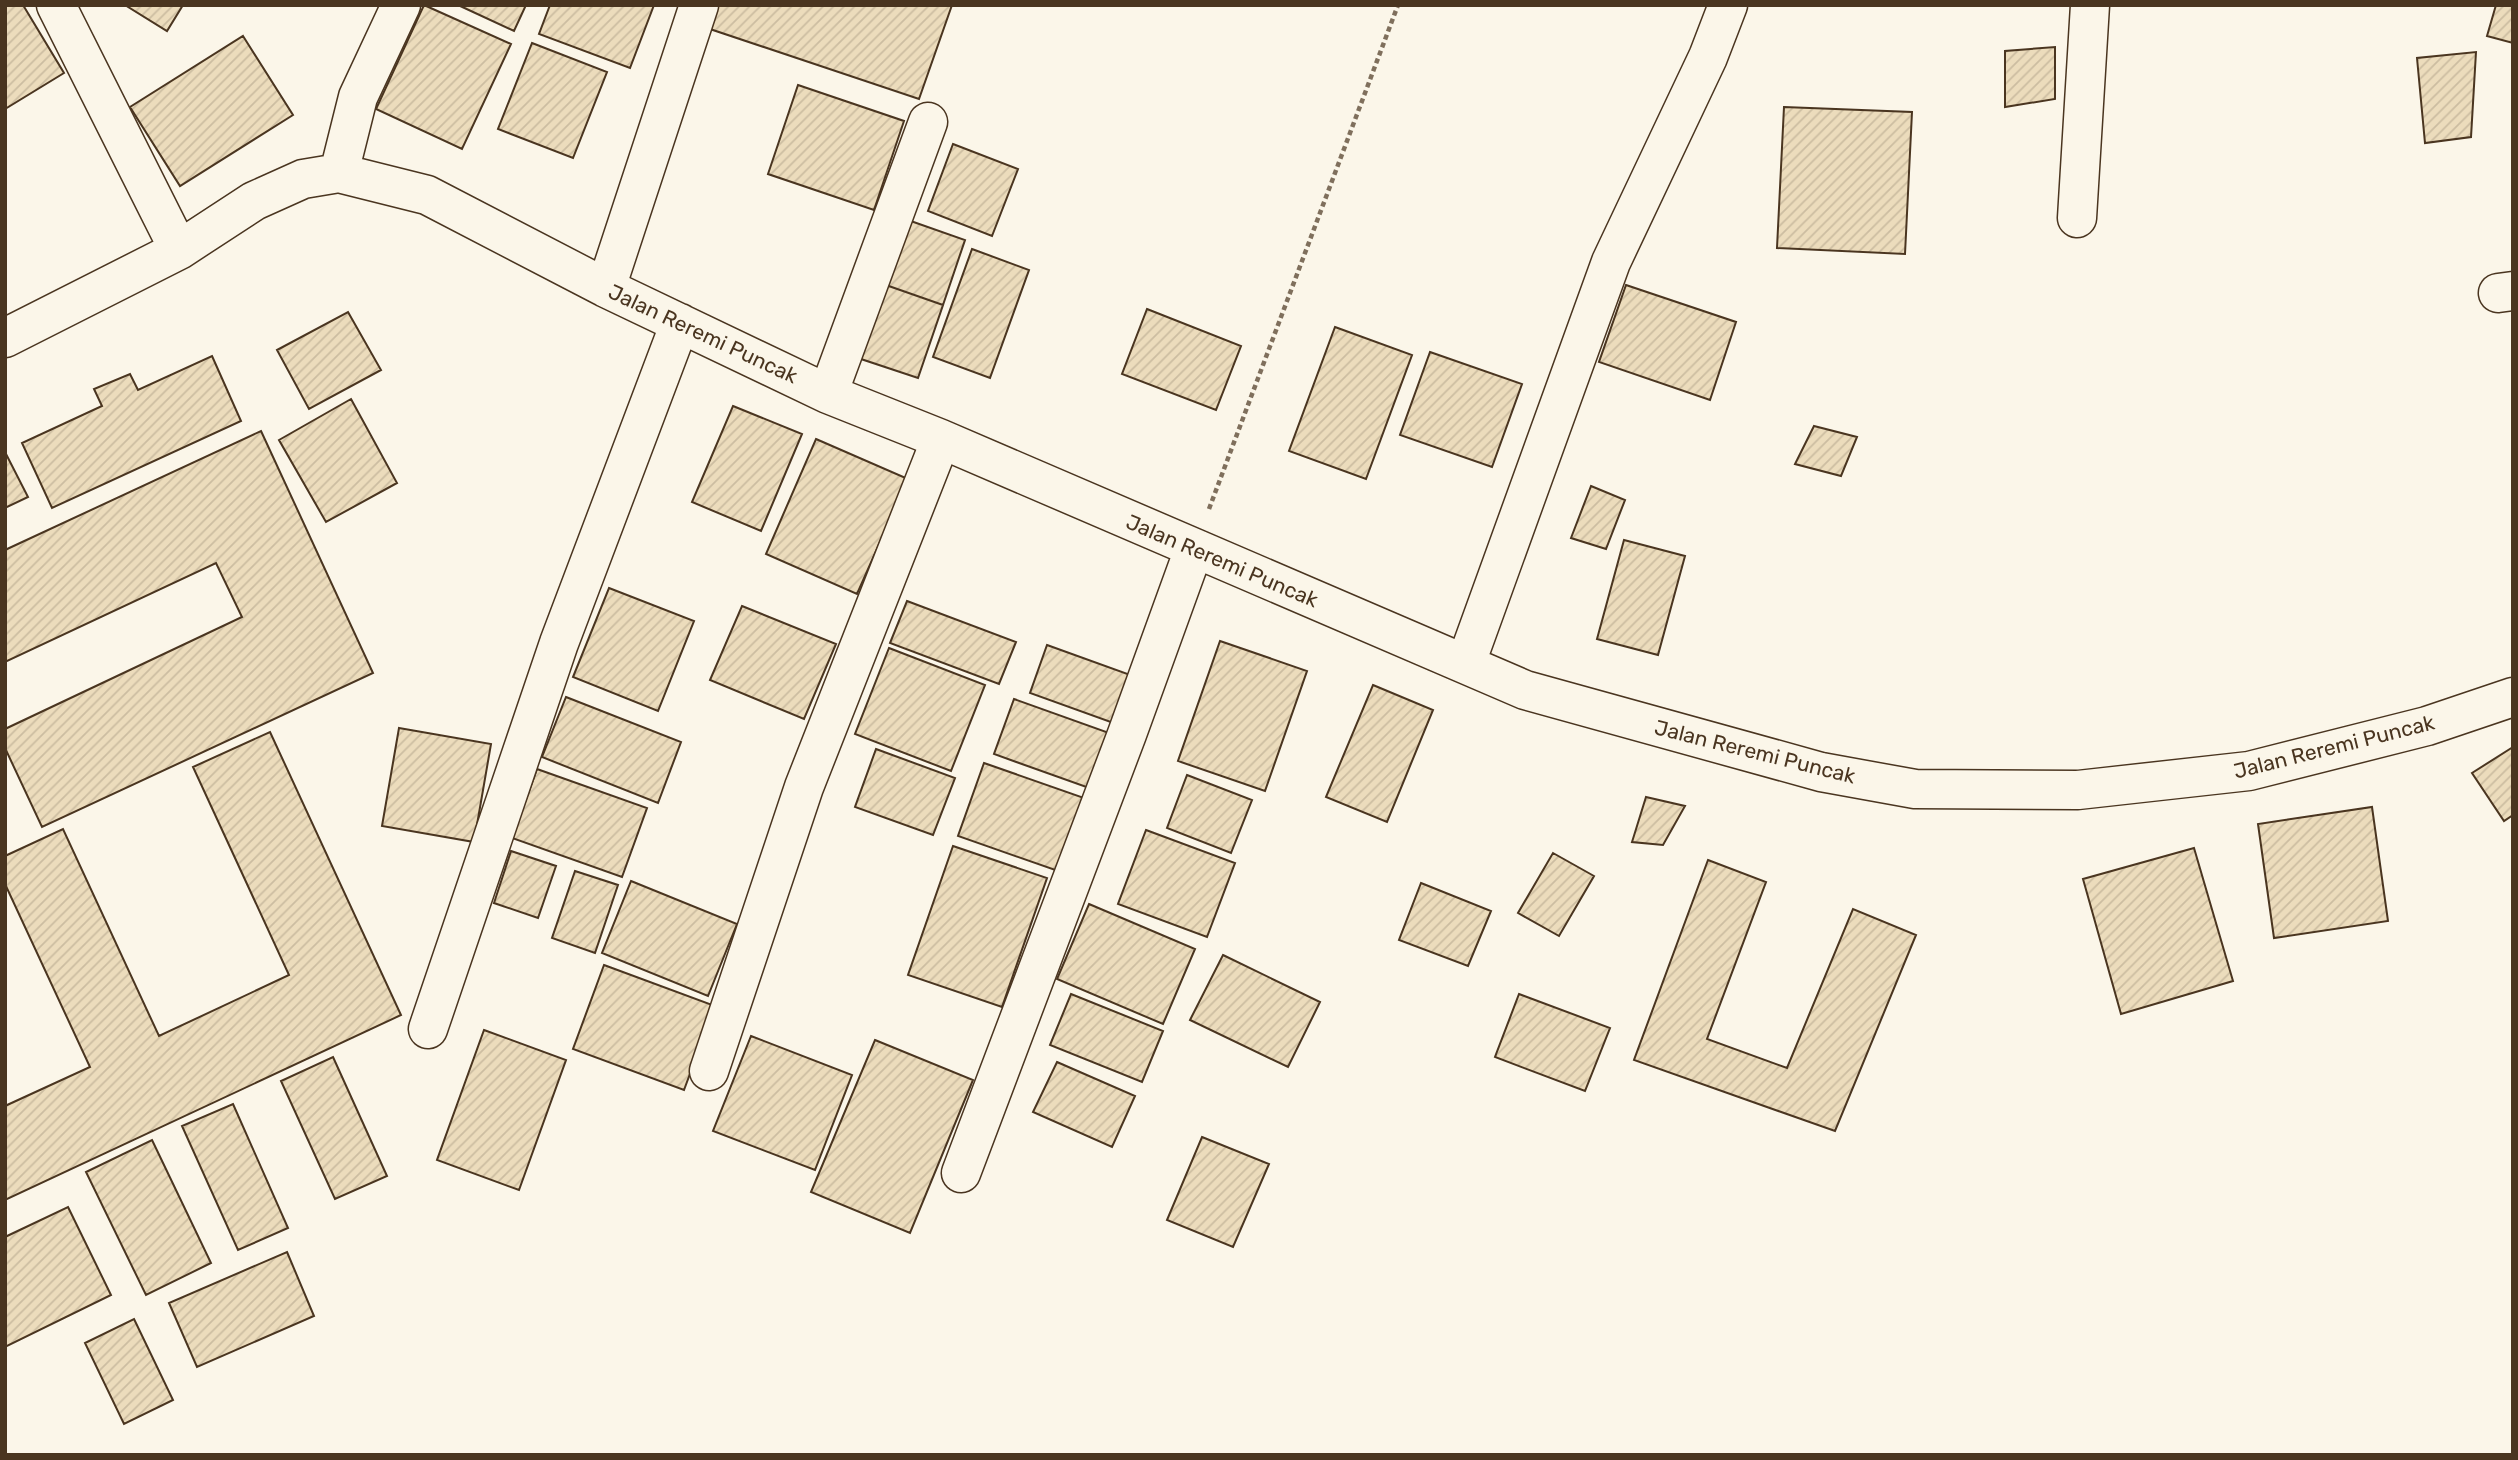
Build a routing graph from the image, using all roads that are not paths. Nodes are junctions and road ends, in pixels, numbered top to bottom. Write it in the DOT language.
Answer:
graph roads {
  1 [pos="401,5"];
  2 [pos="699,5"];
  3 [pos="1728,5"];
  4 [pos="2090,5"];
  5 [pos="57,6"];
  6 [pos="928,122"];
  7 [pos="339,173"];
  8 [pos="2077,218"];
  9 [pos="179,250"];
  10 [pos="606,288"];
  11 [pos="680,323"];
  12 [pos="5,338"];
  13 [pos="828,394"];
  14 [pos="941,439"];
  15 [pos="1194,549"];
  16 [pos="1466,663"];
  17 [pos="2513,697"];
  18 [pos="428,1029"];
  19 [pos="709,1071"];
  20 [pos="961,1173"];
  1 -- 7 [label="street"];
  2 -- 10 [label="street"];
  3 -- 16 [label="street"];
  4 -- 8 [label="street"];
  5 -- 9 [label="street"];
  6 -- 13 [label="street"];
  7 -- 9 [label="street, Jalan Reremi Puncak"];
  7 -- 10 [label="street, Jalan Reremi Puncak"];
  9 -- 12 [label="street, Jalan Reremi Puncak"];
  10 -- 11 [label="street, Jalan Reremi Puncak"];
  11 -- 13 [label="street, Jalan Reremi Puncak"];
  11 -- 18 [label="street"];
  13 -- 14 [label="street, Jalan Reremi Puncak"];
  14 -- 15 [label="street, Jalan Reremi Puncak"];
  14 -- 19 [label="street"];
  15 -- 16 [label="street, Jalan Reremi Puncak"];
  15 -- 20 [label="street"];
  16 -- 17 [label="street, Jalan Reremi Puncak"];
}
